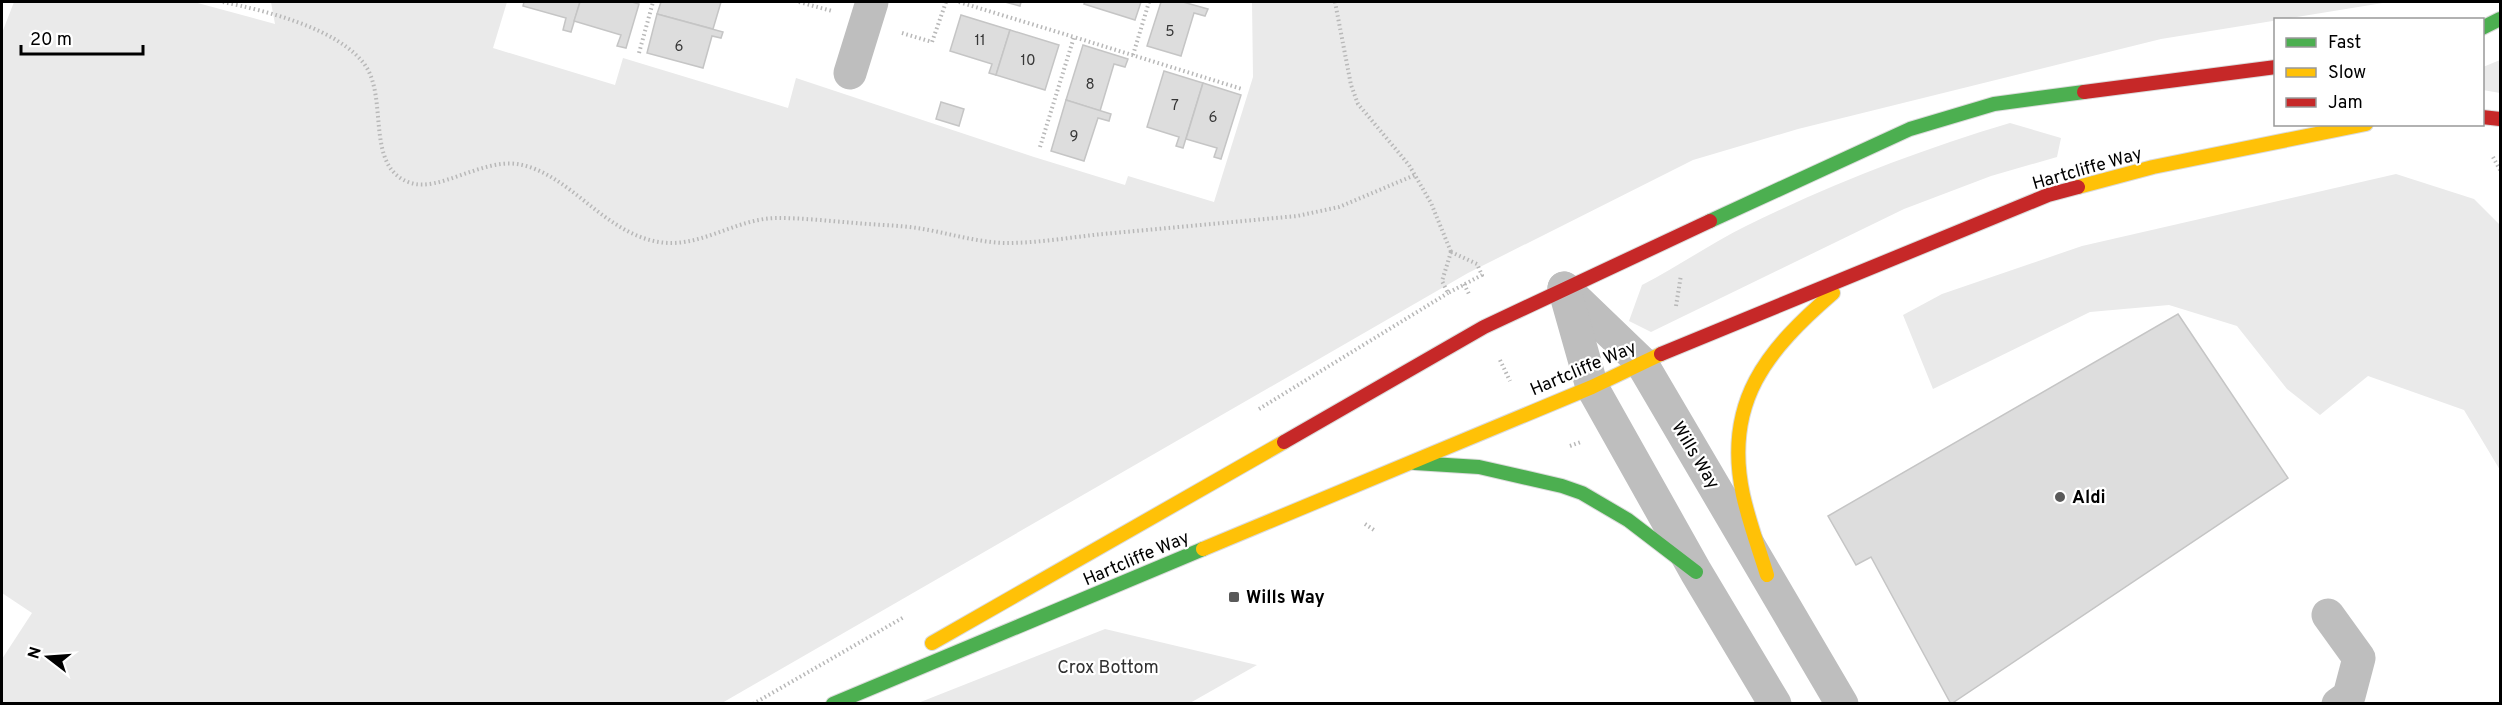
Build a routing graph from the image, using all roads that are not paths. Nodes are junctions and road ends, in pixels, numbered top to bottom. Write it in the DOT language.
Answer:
graph roads {
  1 [pos="872,2"];
  2 [pos="2500,19"];
  3 [pos="2484,27"];
  4 [pos="2274,67"];
  5 [pos="850,73"];
  6 [pos="2484,117"];
  7 [pos="2500,119"];
  8 [pos="2355,126"];
  9 [pos="1852,276"];
  10 [pos="1564,288"];
  11 [pos="1641,362"];
  12 [pos="1592,387"];
  13 [pos="1407,463"];
  14 [pos="1696,572"];
  15 [pos="1767,575"];
  16 [pos="2328,615"];
  17 [pos="827,704"];
  18 [pos="833,704"];
  19 [pos="1775,704"];
  20 [pos="1842,704"];
  21 [pos="2338,704"];
  1 -- 5 [label="street"];
  2 -- 3 [label="highway"];
  4 -- 10 [label="highway, Hartcliffe Way"];
  6 -- 7 [label="highway"];
  8 -- 9 [label="highway, Hartcliffe Way"];
  9 -- 11 [label="highway, Hartcliffe Way"];
  9 -- 15 [label="highway"];
  10 -- 11 [label="street, Wills Way"];
  10 -- 12 [label="street"];
  10 -- 17 [label="highway, Hartcliffe Way"];
  11 -- 12 [label="highway, Hartcliffe Way"];
  11 -- 15 [label="street, Wills Way"];
  12 -- 13 [label="highway, Hartcliffe Way"];
  12 -- 14 [label="street"];
  13 -- 14 [label="highway"];
  13 -- 18 [label="highway, Hartcliffe Way"];
  14 -- 19 [label="street"];
  15 -- 20 [label="street, Wills Way"];
  16 -- 21 [label="street"];
}
